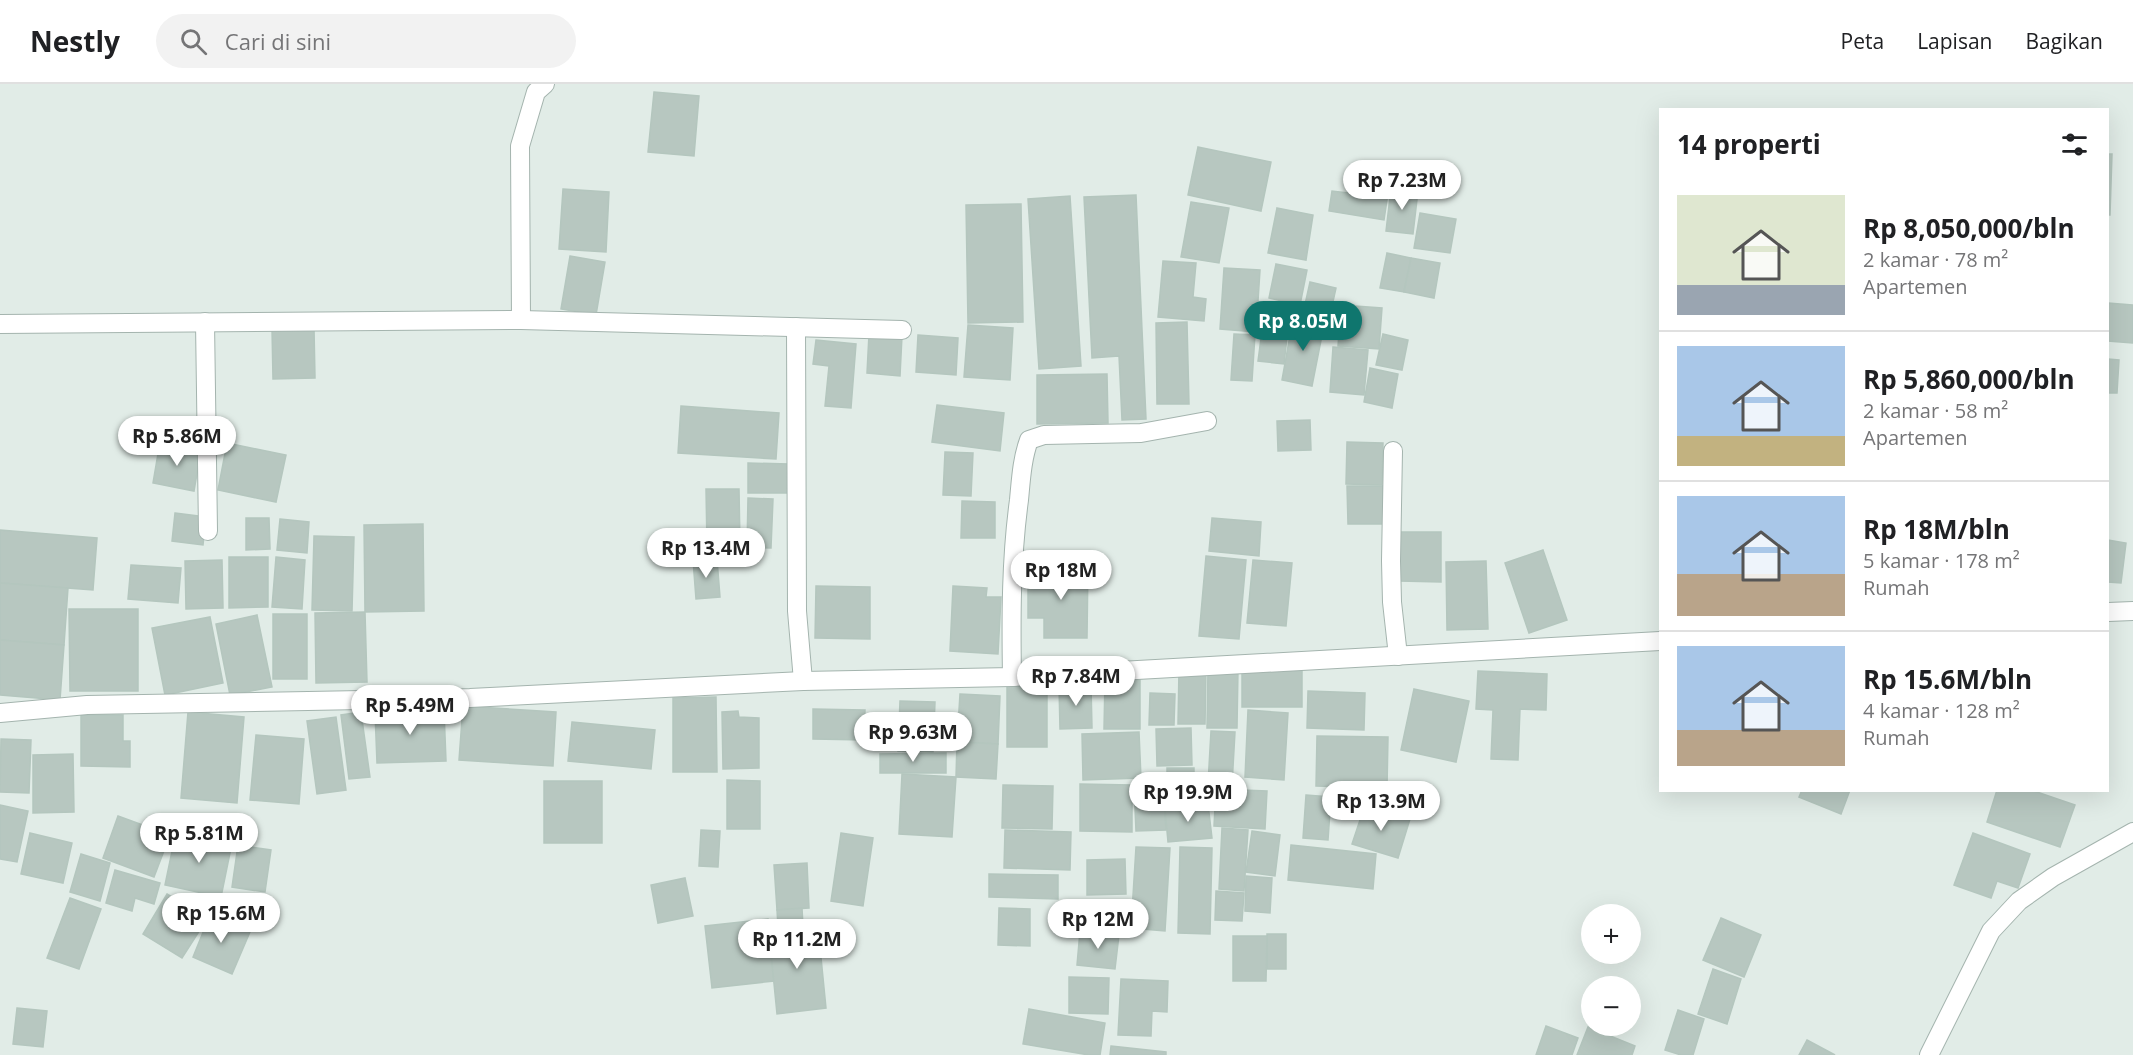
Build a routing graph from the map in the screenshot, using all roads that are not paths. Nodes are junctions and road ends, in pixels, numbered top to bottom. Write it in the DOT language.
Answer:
graph roads {
  1 [pos="545,84"];
  2 [pos="521,320"];
  3 [pos="205,322"];
  4 [pos="0,324"];
  5 [pos="796,327"];
  6 [pos="902,330"];
  7 [pos="1207,421"];
  8 [pos="1393,451"];
  9 [pos="208,531"];
  10 [pos="2133,611"];
  11 [pos="2109,612"];
  12 [pos="1659,641"];
  13 [pos="1398,656"];
  14 [pos="1012,677"];
  15 [pos="803,681"];
  16 [pos="0,713"];
  17 [pos="2133,831"];
  18 [pos="1929,1055"];
  1 -- 2 [label="street"];
  2 -- 3 [label="street"];
  2 -- 5 [label="street"];
  3 -- 4 [label="street"];
  3 -- 9 [label="street"];
  5 -- 6 [label="street"];
  5 -- 15 [label="street"];
  7 -- 14 [label="street"];
  8 -- 13 [label="street"];
  10 -- 11 [label="street"];
  12 -- 13 [label="street"];
  13 -- 14 [label="street"];
  14 -- 15 [label="street"];
  15 -- 16 [label="street"];
  17 -- 18 [label="street"];
}
